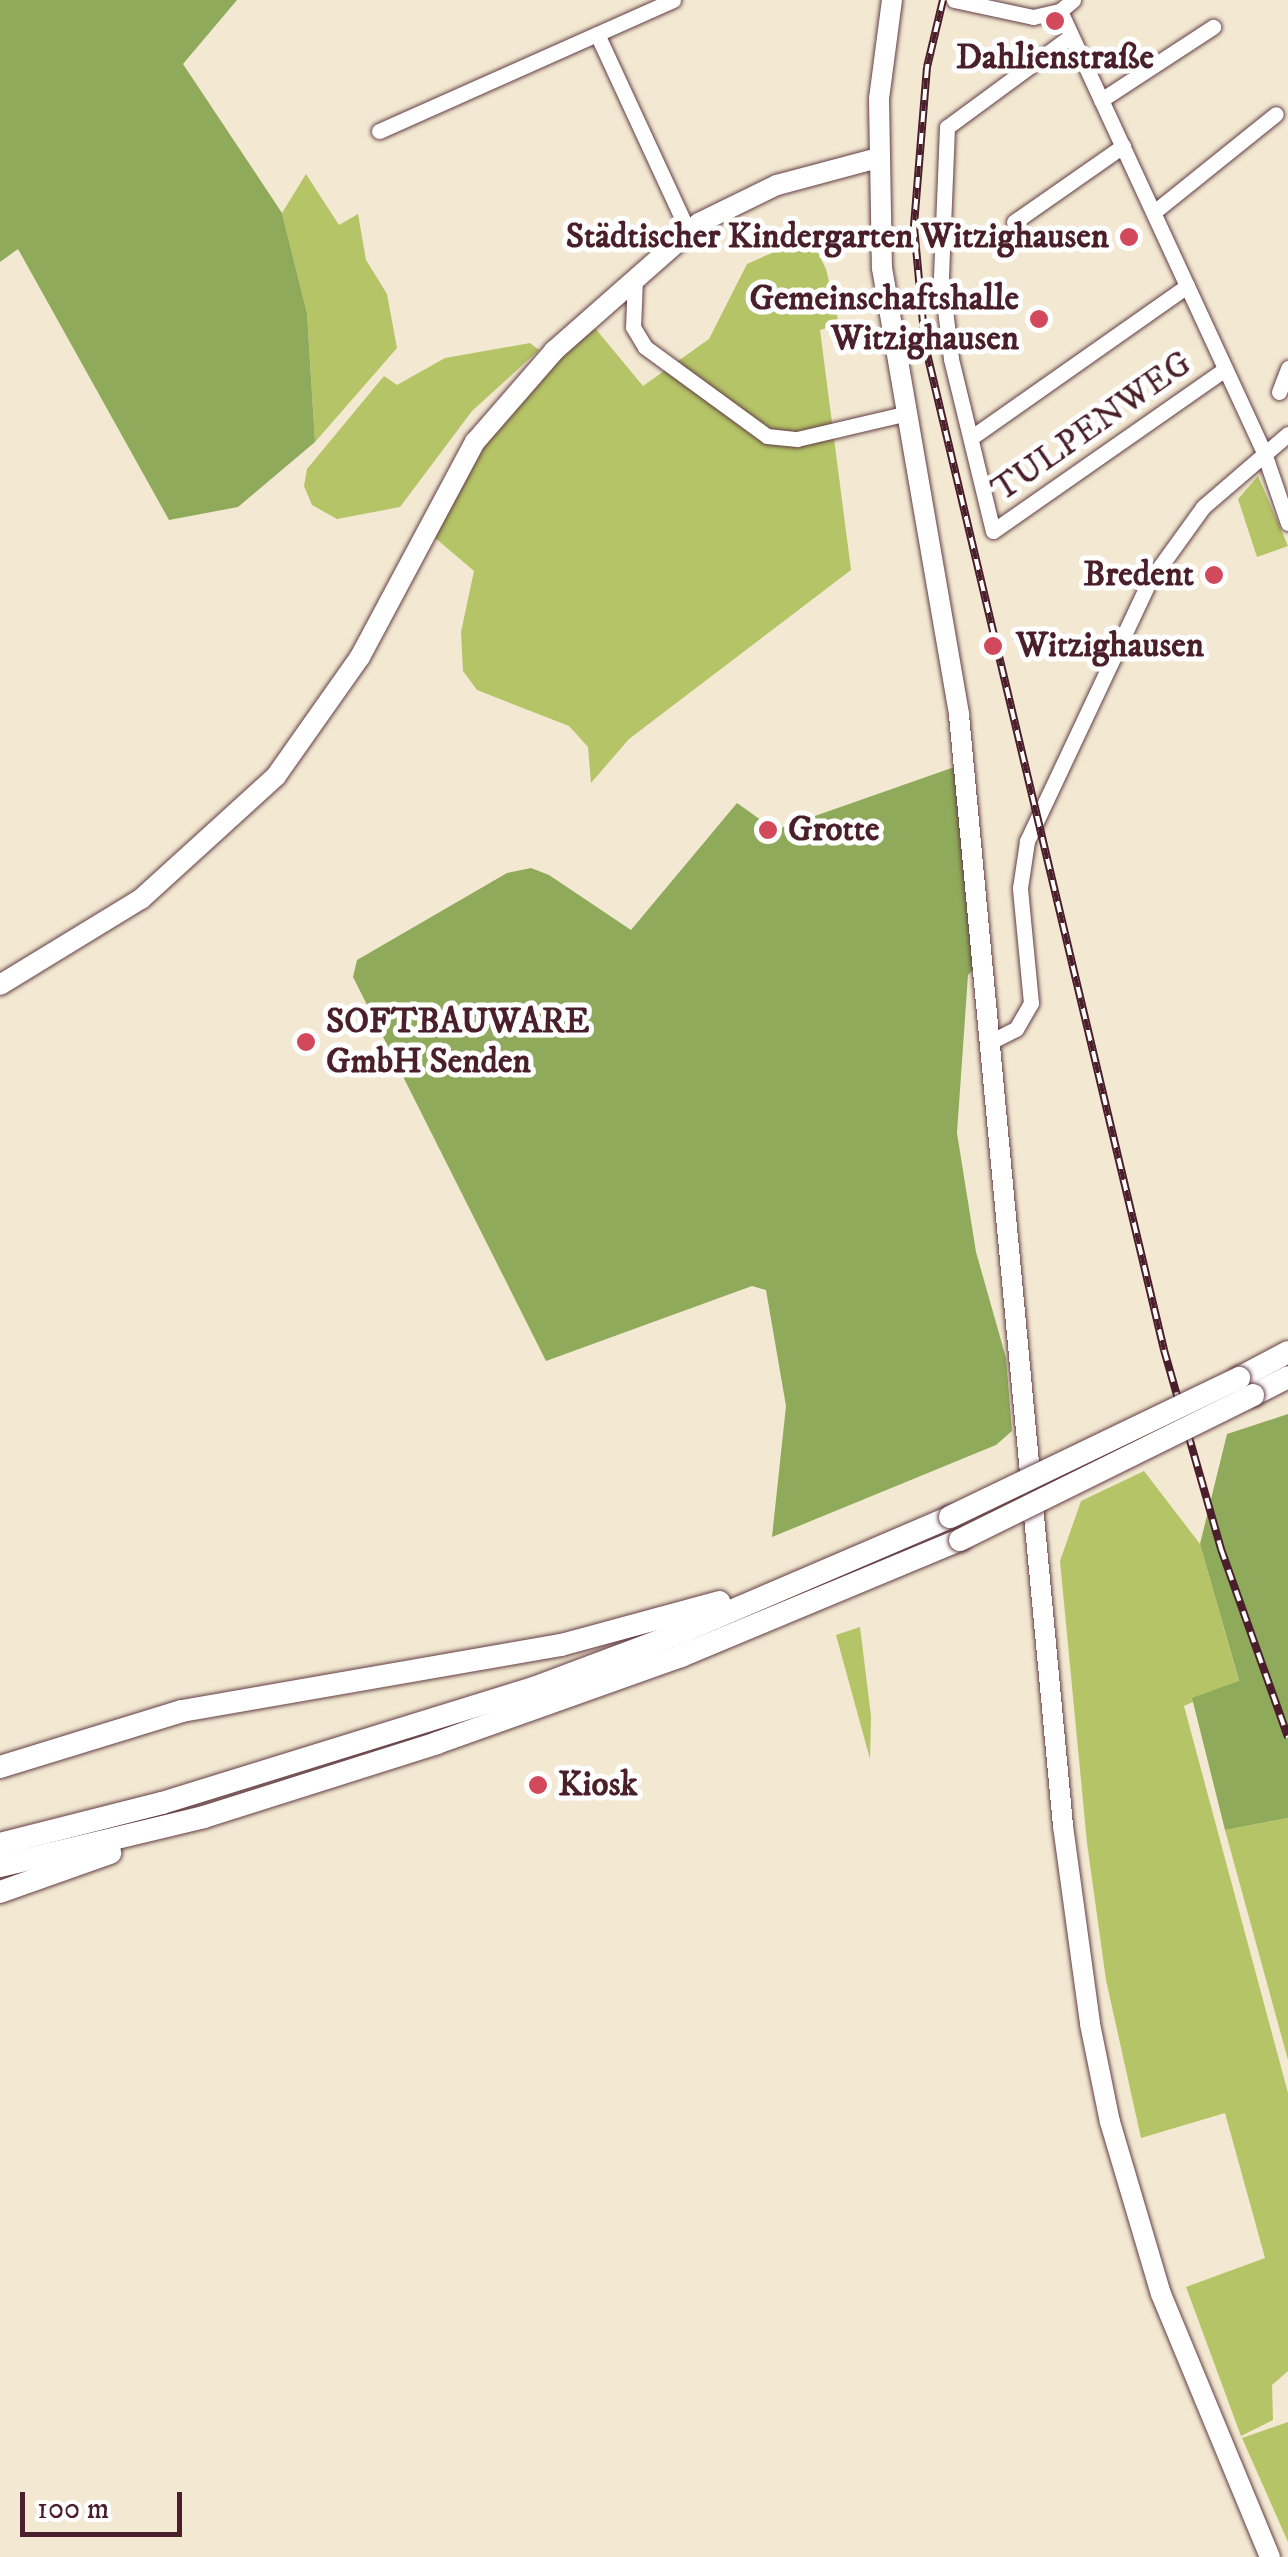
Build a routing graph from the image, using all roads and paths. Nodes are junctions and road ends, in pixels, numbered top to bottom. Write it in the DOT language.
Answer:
graph roads {
  1 [pos="672,0"];
  2 [pos="892,0"];
  3 [pos="956,1"];
  4 [pos="1066,6"];
  5 [pos="1212,27"];
  6 [pos="597,34"];
  7 [pos="1071,36"];
  8 [pos="1101,100"];
  9 [pos="1276,114"];
  10 [pos="380,131"];
  11 [pos="1123,146"];
  12 [pos="878,158"];
  13 [pos="1154,212"];
  14 [pos="1014,222"];
  15 [pos="688,230"];
  16 [pos="636,278"];
  17 [pos="1187,286"];
  18 [pos="1288,368"];
  19 [pos="1224,370"];
  20 [pos="1279,392"];
  21 [pos="908,414"];
  22 [pos="1288,434"];
  23 [pos="972,437"];
  24 [pos="1264,453"];
  25 [pos="1288,523"];
  26 [pos="0,985"];
  27 [pos="992,1040"];
  28 [pos="1288,1352"];
  29 [pos="1288,1377"];
  30 [pos="1246,1387"];
  31 [pos="856,1560"];
  32 [pos="0,1767"];
  33 [pos="204,1817"];
  34 [pos="0,1844"];
  35 [pos="0,1866"];
  36 [pos="0,1892"];
  37 [pos="1270,2557"];
  1 -- 6 [label="street"];
  2 -- 12 [label="main road"];
  3 -- 4 [label="street"];
  4 -- 7 [label="street"];
  5 -- 8 [label="street"];
  6 -- 10 [label="street"];
  6 -- 15 [label="street"];
  7 -- 8 [label="street"];
  7 -- 23 [label="street"];
  8 -- 11 [label="street"];
  9 -- 13 [label="street"];
  11 -- 13 [label="street"];
  11 -- 14 [label="street"];
  12 -- 15 [label="main road"];
  12 -- 21 [label="main road"];
  13 -- 17 [label="street"];
  15 -- 16 [label="main road"];
  16 -- 21 [label="street"];
  16 -- 26 [label="main road"];
  17 -- 19 [label="street"];
  17 -- 23 [label="street"];
  18 -- 20 [label="street"];
  19 -- 23 [label="street, TULPENWEG"];
  19 -- 24 [label="street"];
  21 -- 27 [label="main road"];
  22 -- 24 [label="street"];
  24 -- 25 [label="street"];
  24 -- 27 [label="street"];
  27 -- 37 [label="main road"];
  28 -- 30 [label="highway"];
  29 -- 30 [label="highway"];
  30 -- 31 [label="highway, bridge"];
  30 -- 33 [label="highway, bridge"];
  31 -- 32 [label="highway"];
  31 -- 34 [label="highway"];
  33 -- 35 [label="highway"];
  33 -- 36 [label="highway"];
}
